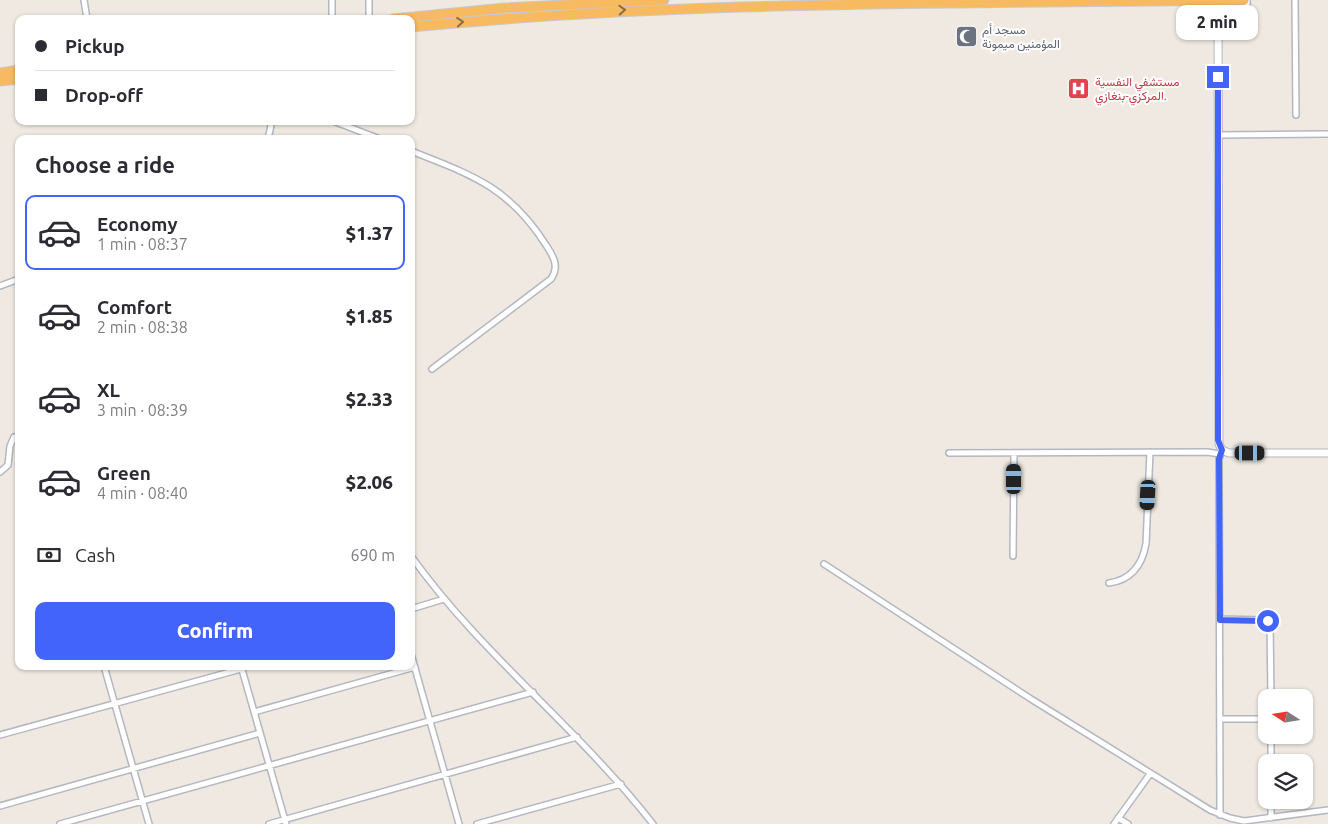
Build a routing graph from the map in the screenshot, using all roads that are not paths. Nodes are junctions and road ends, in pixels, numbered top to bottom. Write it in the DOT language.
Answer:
graph roads {
  1 [pos="84,0"];
  2 [pos="332,0"];
  3 [pos="369,0"];
  4 [pos="664,0"];
  5 [pos="1218,0"];
  6 [pos="1246,0"];
  7 [pos="1295,0"];
  8 [pos="731,3"];
  9 [pos="87,15"];
  10 [pos="332,15"];
  11 [pos="369,15"];
  12 [pos="415,17"];
  13 [pos="415,26"];
  14 [pos="1248,36"];
  15 [pos="15,71"];
  16 [pos="0,73"];
  17 [pos="15,79"];
  18 [pos="0,81"];
  19 [pos="1296,115"];
  20 [pos="343,125"];
  21 [pos="1328,134"];
  22 [pos="370,135"];
  23 [pos="1218,135"];
  24 [pos="415,153"];
  25 [pos="15,280"];
  26 [pos="0,286"];
  27 [pos="432,369"];
  28 [pos="14,437"];
  29 [pos="1150,452"];
  30 [pos="1221,452"];
  31 [pos="949,453"];
  32 [pos="1014,453"];
  33 [pos="1328,453"];
  34 [pos="0,472"];
  35 [pos="1013,556"];
  36 [pos="415,561"];
  37 [pos="824,564"];
  38 [pos="1109,583"];
  39 [pos="444,599"];
  40 [pos="415,607"];
  41 [pos="1220,620"];
  42 [pos="415,667"];
  43 [pos="105,670"];
  44 [pos="231,670"];
  45 [pos="242,670"];
  46 [pos="404,670"];
  47 [pos="1271,689"];
  48 [pos="532,692"];
  49 [pos="115,704"];
  50 [pos="254,712"];
  51 [pos="1220,719"];
  52 [pos="1258,719"];
  53 [pos="430,720"];
  54 [pos="260,733"];
  55 [pos="0,735"];
  56 [pos="577,737"];
  57 [pos="269,765"];
  58 [pos="133,768"];
  59 [pos="445,774"];
  60 [pos="1150,774"];
  61 [pos="621,784"];
  62 [pos="142,801"];
  63 [pos="0,806"];
  64 [pos="1271,809"];
  65 [pos="1328,810"];
  66 [pos="1220,815"];
  67 [pos="1118,818"];
  68 [pos="1271,818"];
  69 [pos="1260,821"];
  70 [pos="285,822"];
  71 [pos="60,824"];
  72 [pos="149,824"];
  73 [pos="269,824"];
  74 [pos="459,824"];
  75 [pos="479,824"];
  76 [pos="653,824"];
  77 [pos="1114,824"];
  78 [pos="1128,824"];
  1 -- 9 [label="street"];
  2 -- 10 [label="street"];
  3 -- 11 [label="street"];
  4 -- 12 [label="highway"];
  5 -- 6 [label="highway"];
  5 -- 8 [label="highway"];
  5 -- 23 [label="street"];
  6 -- 14 [label="street"];
  7 -- 19 [label="street"];
  13 -- 8 [label="highway, one-way"];
  15 -- 16 [label="highway"];
  17 -- 18 [label="highway"];
  20 -- 22 [label="street"];
  21 -- 23 [label="street"];
  23 -- 30 [label="street"];
  24 -- 27 [label="street"];
  25 -- 26 [label="street"];
  28 -- 34 [label="street"];
  29 -- 30 [label="street"];
  29 -- 32 [label="street"];
  29 -- 38 [label="street"];
  30 -- 33 [label="street"];
  30 -- 41 [label="street"];
  31 -- 32 [label="street"];
  32 -- 35 [label="street"];
  36 -- 39 [label="street"];
  37 -- 60 [label="street"];
  39 -- 40 [label="street"];
  39 -- 48 [label="street"];
  41 -- 47 [label="street"];
  41 -- 51 [label="street"];
  42 -- 53 [label="street"];
  43 -- 49 [label="street"];
  44 -- 49 [label="street"];
  45 -- 50 [label="street"];
  46 -- 50 [label="street"];
  48 -- 53 [label="street"];
  48 -- 56 [label="street"];
  49 -- 55 [label="street"];
  49 -- 58 [label="street"];
  50 -- 54 [label="street"];
  51 -- 52 [label="street"];
  51 -- 66 [label="street"];
  53 -- 57 [label="street"];
  53 -- 59 [label="street"];
  54 -- 57 [label="street"];
  54 -- 58 [label="street"];
  56 -- 59 [label="street"];
  56 -- 61 [label="street"];
  57 -- 62 [label="street"];
  57 -- 70 [label="street"];
  58 -- 62 [label="street"];
  58 -- 63 [label="street"];
  59 -- 70 [label="street"];
  59 -- 74 [label="street"];
  60 -- 66 [label="street"];
  60 -- 67 [label="street"];
  61 -- 75 [label="street"];
  61 -- 76 [label="street"];
  62 -- 71 [label="street"];
  62 -- 72 [label="street"];
  64 -- 68 [label="street"];
  65 -- 68 [label="street"];
  66 -- 69 [label="street"];
  67 -- 77 [label="street"];
  67 -- 78 [label="street"];
  68 -- 69 [label="street"];
  70 -- 73 [label="street"];
}
